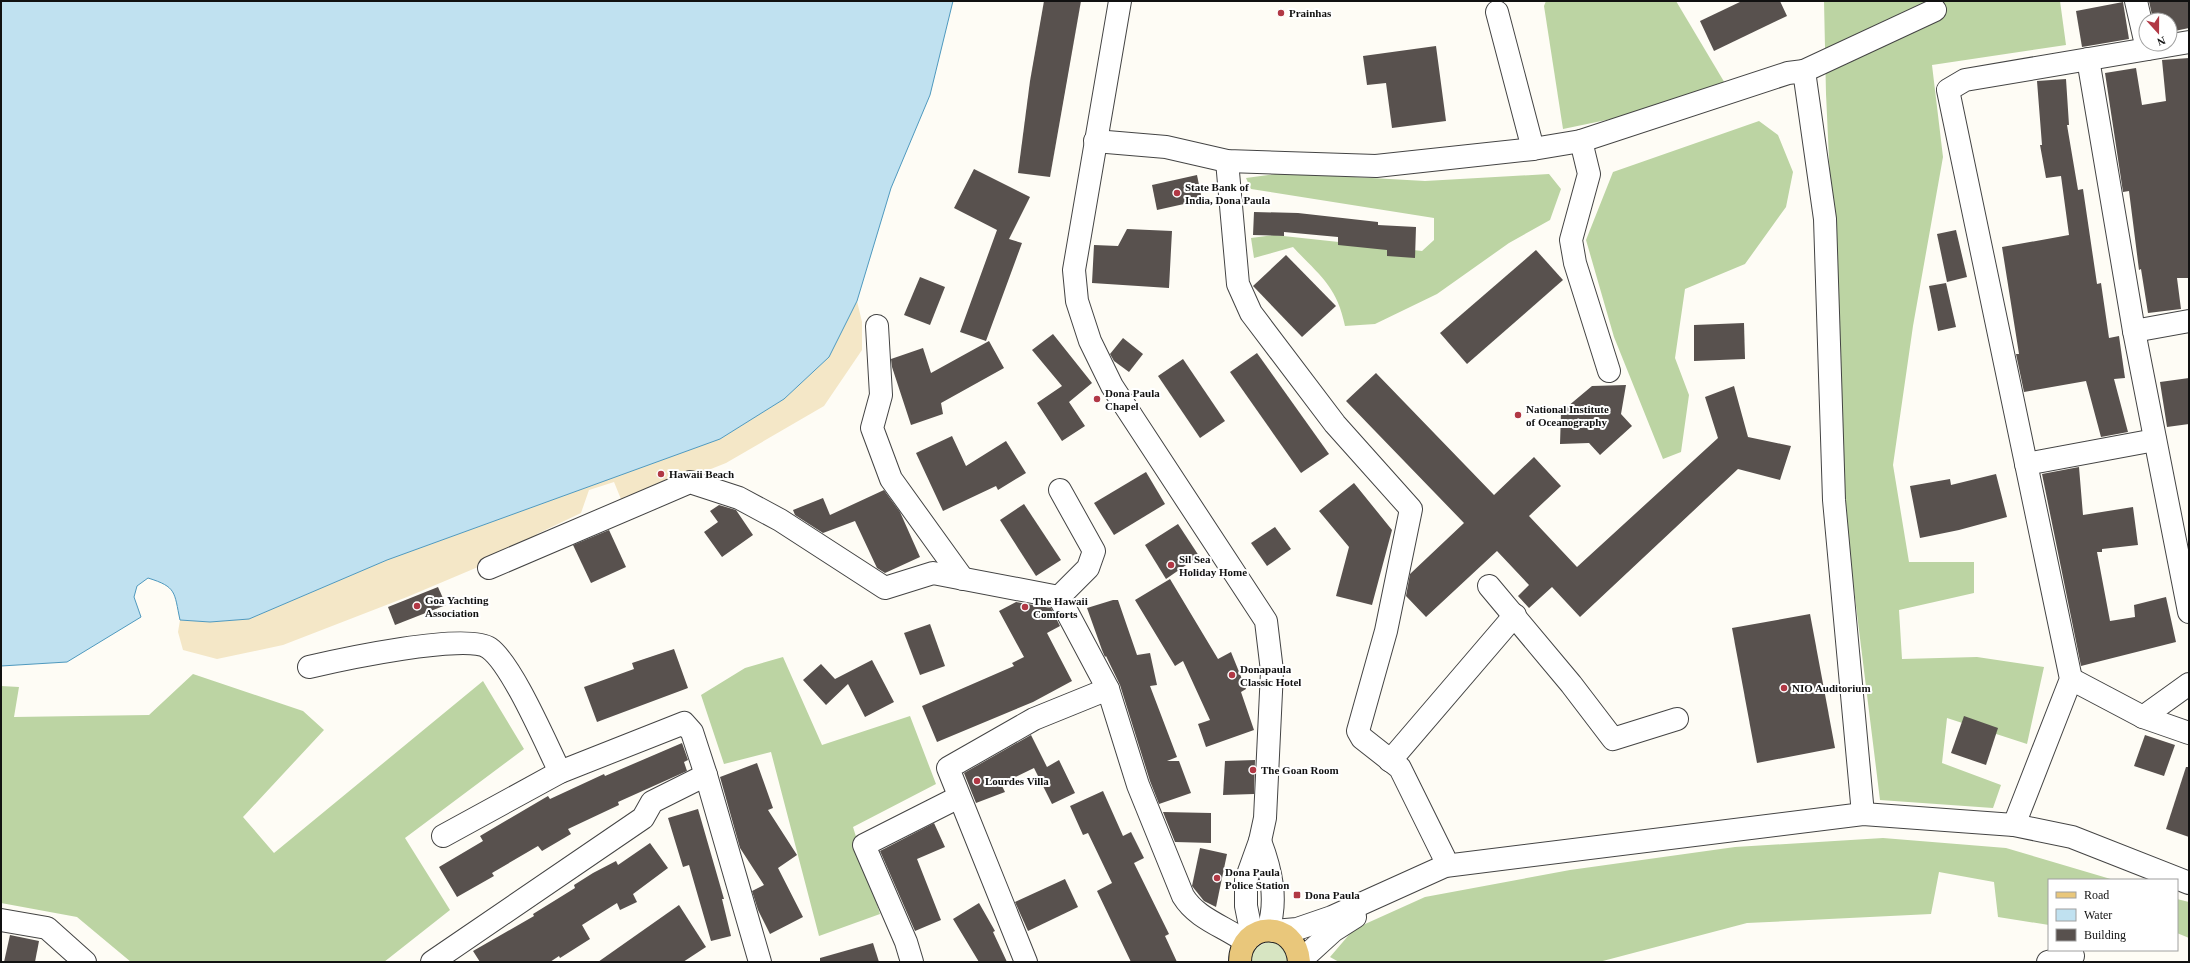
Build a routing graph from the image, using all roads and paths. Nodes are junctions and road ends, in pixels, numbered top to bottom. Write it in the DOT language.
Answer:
graph roads {
  1 [pos="1120,1"];
  2 [pos="2136,1"];
  3 [pos="1935,10"];
  4 [pos="1497,12"];
  5 [pos="2139,12"];
  6 [pos="2189,42"];
  7 [pos="2178,44"];
  8 [pos="2138,51"];
  9 [pos="2088,59"];
  10 [pos="1804,72"];
  11 [pos="1095,141"];
  12 [pos="1581,141"];
  13 [pos="1533,149"];
  14 [pos="1228,168"];
  15 [pos="2189,321"];
  16 [pos="877,326"];
  17 [pos="2134,331"];
  18 [pos="1609,371"];
  19 [pos="2155,440"];
  20 [pos="2026,464"];
  21 [pos="1060,490"];
  22 [pos="489,568"];
  23 [pos="964,579"];
  24 [pos="1489,586"];
  25 [pos="1059,597"];
  26 [pos="2189,612"];
  27 [pos="1520,621"];
  28 [pos="309,667"];
  29 [pos="2071,679"];
  30 [pos="2189,684"];
  31 [pos="1108,689"];
  32 [pos="2143,717"];
  33 [pos="1677,719"];
  34 [pos="2189,733"];
  35 [pos="1395,764"];
  36 [pos="560,772"];
  37 [pos="706,775"];
  38 [pos="959,797"];
  39 [pos="1863,814"];
  40 [pos="2014,825"];
  41 [pos="443,836"];
  42 [pos="1445,866"];
  43 [pos="2189,883"];
  44 [pos="1,920"];
  45 [pos="1256,940"];
  46 [pos="2073,956"];
  47 [pos="85,962"];
  48 [pos="432,962"];
  49 [pos="760,962"];
  50 [pos="912,962"];
  51 [pos="1026,962"];
  52 [pos="1299,962"];
  53 [pos="2048,962"];
  1 -- 11 [label="street"];
  2 -- 5 [label="street"];
  3 -- 10 [label="street"];
  4 -- 13 [label="street"];
  6 -- 7 [label="street"];
  8 -- 9 [label="street"];
  9 -- 17 [label="street"];
  9 -- 20 [label="street"];
  10 -- 12 [label="street"];
  10 -- 39 [label="street"];
  11 -- 14 [label="street"];
  11 -- 45 [label="street"];
  12 -- 13 [label="street"];
  12 -- 18 [label="street"];
  13 -- 14 [label="street"];
  14 -- 35 [label="street"];
  15 -- 17 [label="street"];
  16 -- 23 [label="street"];
  17 -- 19 [label="street"];
  19 -- 20 [label="street"];
  19 -- 26 [label="street"];
  20 -- 29 [label="street"];
  21 -- 25 [label="street"];
  22 -- 23 [label="street"];
  23 -- 25 [label="street"];
  24 -- 27 [label="street"];
  25 -- 31 [label="street"];
  27 -- 33 [label="street"];
  27 -- 35 [label="street"];
  28 -- 36 [label="street"];
  29 -- 32 [label="street"];
  29 -- 40 [label="street"];
  30 -- 32 [label="street"];
  31 -- 38 [label="street"];
  31 -- 45 [label="street"];
  32 -- 34 [label="street"];
  35 -- 42 [label="street"];
  36 -- 37 [label="street"];
  36 -- 41 [label="street"];
  37 -- 48 [label="street"];
  37 -- 49 [label="street"];
  38 -- 50 [label="street"];
  38 -- 51 [label="street"];
  39 -- 40 [label="street"];
  39 -- 42 [label="street"];
  40 -- 43 [label="street"];
  42 -- 45 [label="street"];
  42 -- 52 [label="street"];
  44 -- 47 [label="street"];
  45 -- 52 [label="main road"];
  46 -- 53 [label="street"];
}
